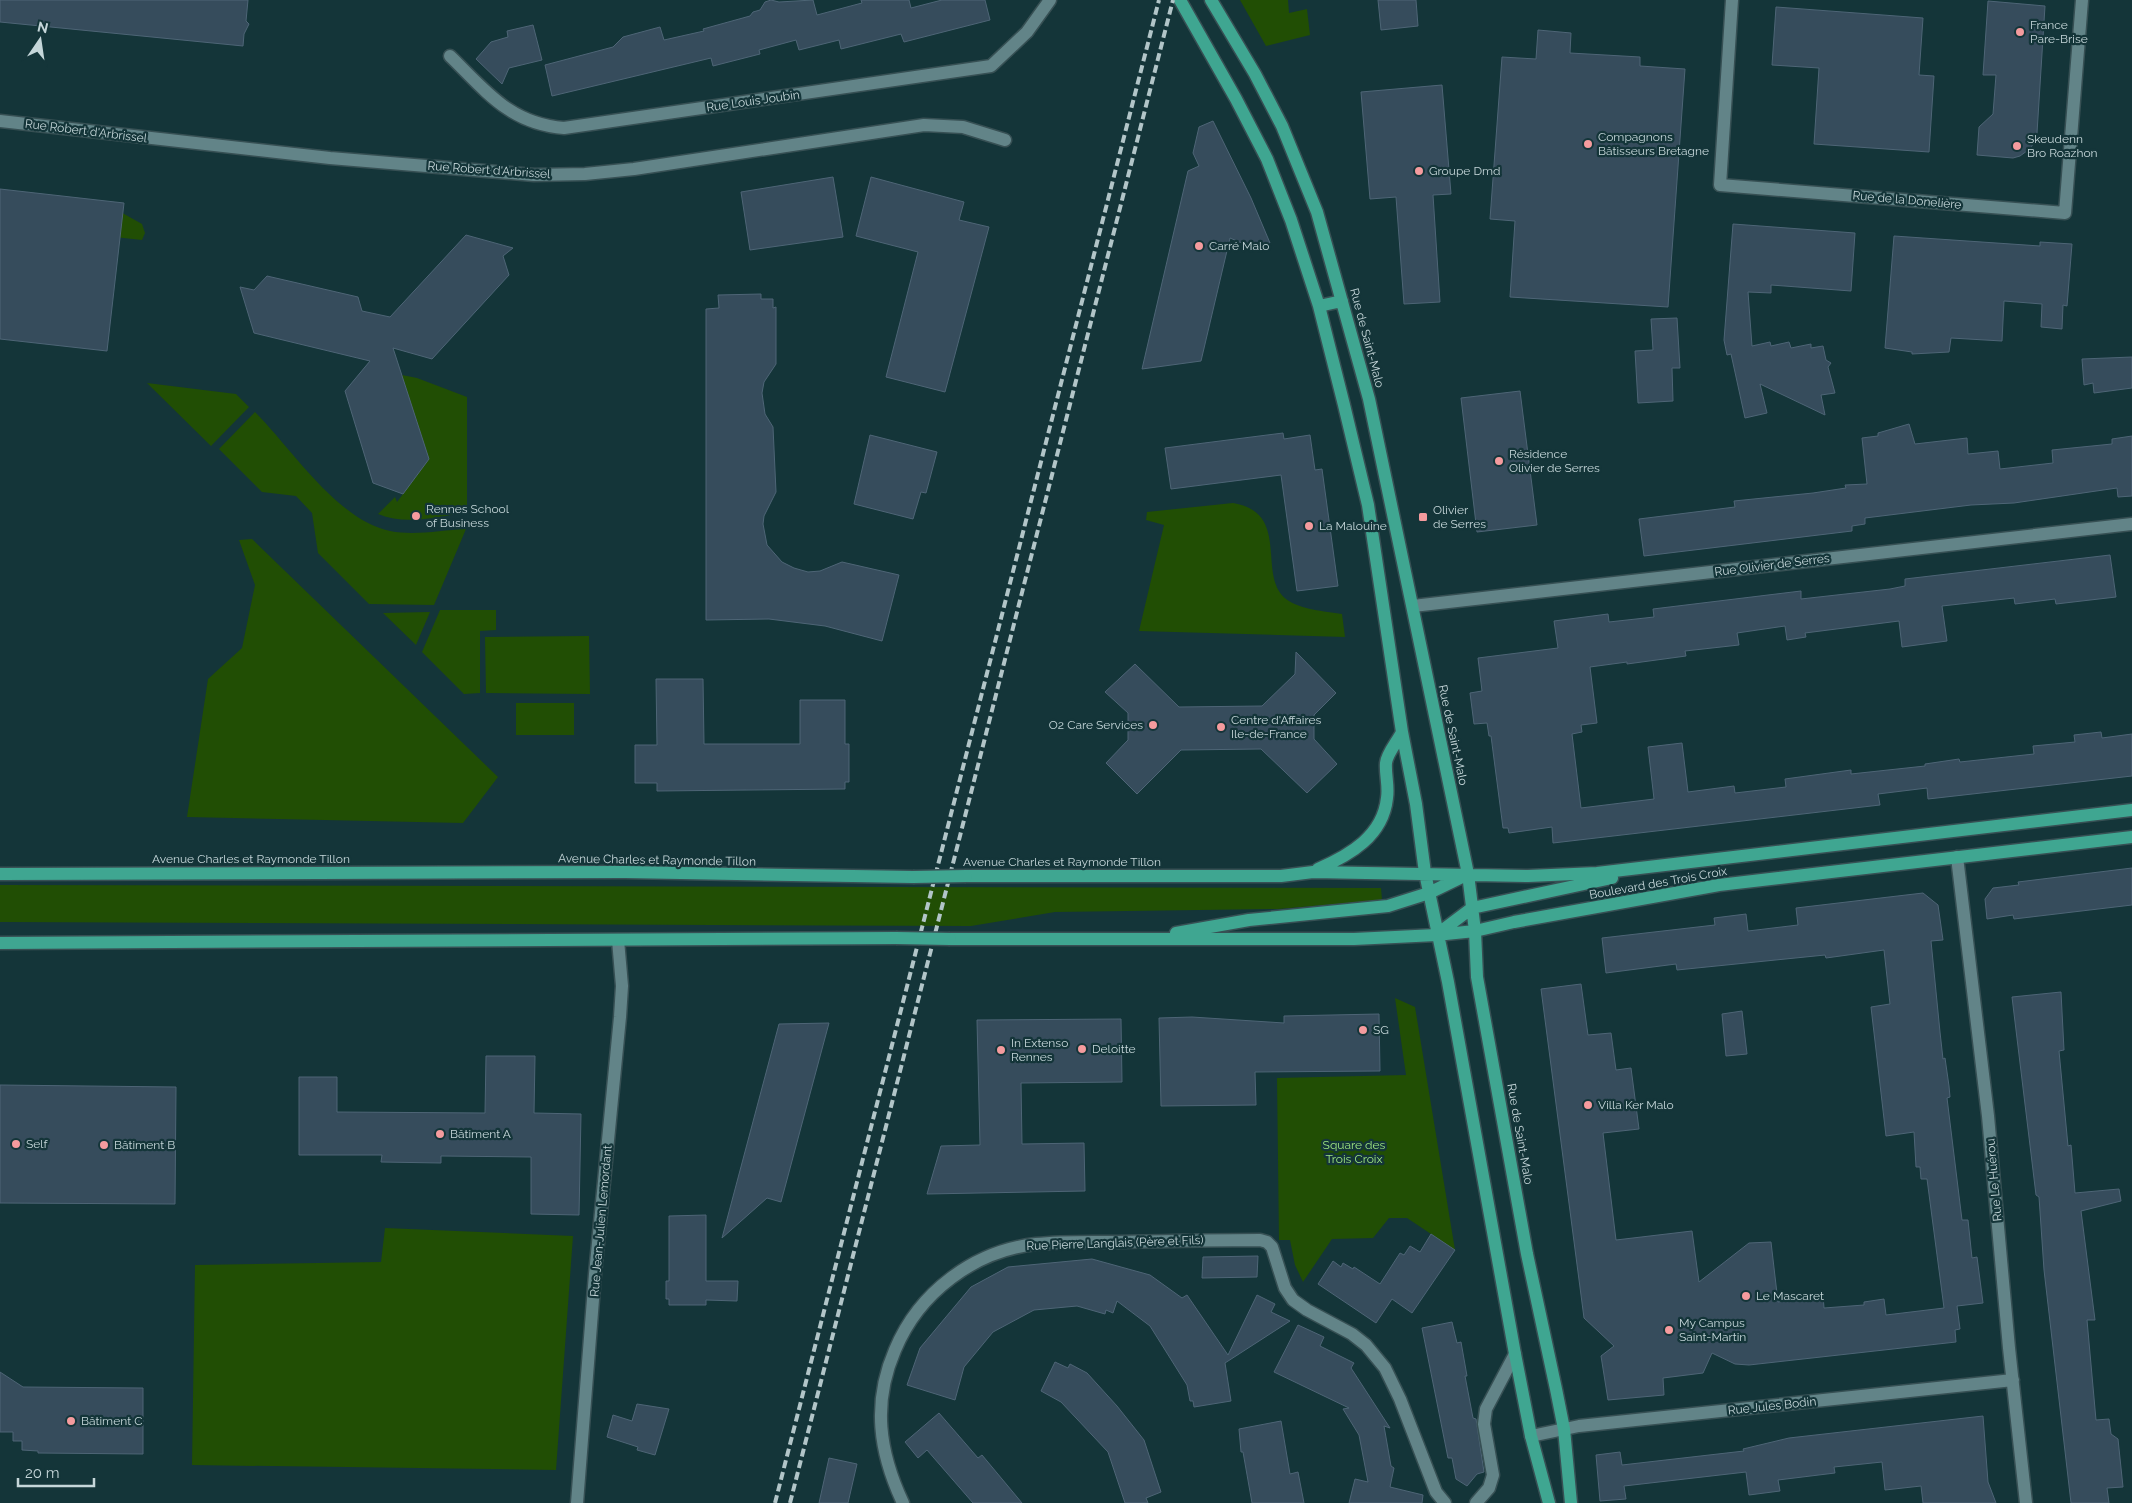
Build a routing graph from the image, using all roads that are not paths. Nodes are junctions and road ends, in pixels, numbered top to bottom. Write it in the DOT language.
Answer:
graph roads {
  1 [pos="1050,0"];
  2 [pos="1180,0"];
  3 [pos="1732,0"];
  4 [pos="2082,0"];
  5 [pos="1212,2"];
  6 [pos="450,56"];
  7 [pos="0,121"];
  8 [pos="1005,140"];
  9 [pos="1342,301"];
  10 [pos="1319,306"];
  11 [pos="2132,524"];
  12 [pos="1413,606"];
  13 [pos="1402,732"];
  14 [pos="2132,810"];
  15 [pos="2132,837"];
  16 [pos="1957,857"];
  17 [pos="1670,864"];
  18 [pos="1313,872"];
  19 [pos="1425,873"];
  20 [pos="0,874"];
  21 [pos="1468,874"];
  22 [pos="1428,893"];
  23 [pos="1472,908"];
  24 [pos="1475,931"];
  25 [pos="1436,935"];
  26 [pos="1145,939"];
  27 [pos="618,940"];
  28 [pos="0,943"];
  29 [pos="1515,1354"];
  30 [pos="2013,1380"];
  31 [pos="1564,1429"];
  32 [pos="1531,1436"];
  33 [pos="578,1503"];
  34 [pos="902,1503"];
  35 [pos="1445,1503"];
  36 [pos="1476,1503"];
  37 [pos="1549,1503"];
  38 [pos="1571,1503"];
  39 [pos="2026,1503"];
  1 -- 6 [label="street, Rue Louis Joubin"];
  2 -- 10 [label="main road"];
  3 -- 4 [label="street, Rue de la Donelière"];
  5 -- 9 [label="main road, Rue de Saint-Malo"];
  7 -- 8 [label="street, Rue Robert d'Arbrissel"];
  9 -- 10 [label="main road"];
  9 -- 12 [label="main road, Rue de Saint-Malo"];
  10 -- 13 [label="main road"];
  11 -- 12 [label="street, Rue Olivier de Serres"];
  12 -- 21 [label="main road, Rue de Saint-Malo"];
  13 -- 18 [label="main road, Avenue Charles et Raymonde Tillon"];
  13 -- 19 [label="main road"];
  14 -- 17 [label="main road, Boulevard des Trois Croix"];
  15 -- 16 [label="main road, Boulevard des Trois Croix"];
  16 -- 24 [label="main road, Boulevard des Trois Croix"];
  16 -- 30 [label="street, Rue Le Huérou"];
  17 -- 21 [label="main road, Boulevard des Trois Croix"];
  17 -- 23 [label="main road, Boulevard des Trois Croix"];
  18 -- 19 [label="main road, Avenue Charles et Raymonde Tillon"];
  18 -- 20 [label="main road, Avenue Charles et Raymonde Tillon, bridge"];
  19 -- 21 [label="main road, Avenue Charles et Raymonde Tillon"];
  19 -- 22 [label="main road"];
  21 -- 22 [label="main road"];
  21 -- 23 [label="main road, Rue de Saint-Malo"];
  22 -- 25 [label="main road"];
  22 -- 26 [label="main road"];
  23 -- 24 [label="main road, Rue de Saint-Malo"];
  23 -- 25 [label="main road, Boulevard des Trois Croix"];
  24 -- 25 [label="main road, Boulevard des Trois Croix"];
  24 -- 31 [label="main road, Rue de Saint-Malo"];
  25 -- 26 [label="main road"];
  25 -- 29 [label="main road"];
  26 -- 27 [label="main road, bridge"];
  27 -- 28 [label="main road"];
  27 -- 33 [label="street, Rue Jean-Julien Lemordant"];
  29 -- 32 [label="main road"];
  29 -- 36 [label="street"];
  30 -- 31 [label="street, Rue Jules Bodin"];
  30 -- 39 [label="street, Rue Le Huérou"];
  31 -- 32 [label="street, Rue Jules Bodin"];
  31 -- 38 [label="main road, Rue de Saint-Malo"];
  32 -- 37 [label="main road"];
  34 -- 35 [label="street, Rue Pierre Langlais (Père et Fils)"];
}
